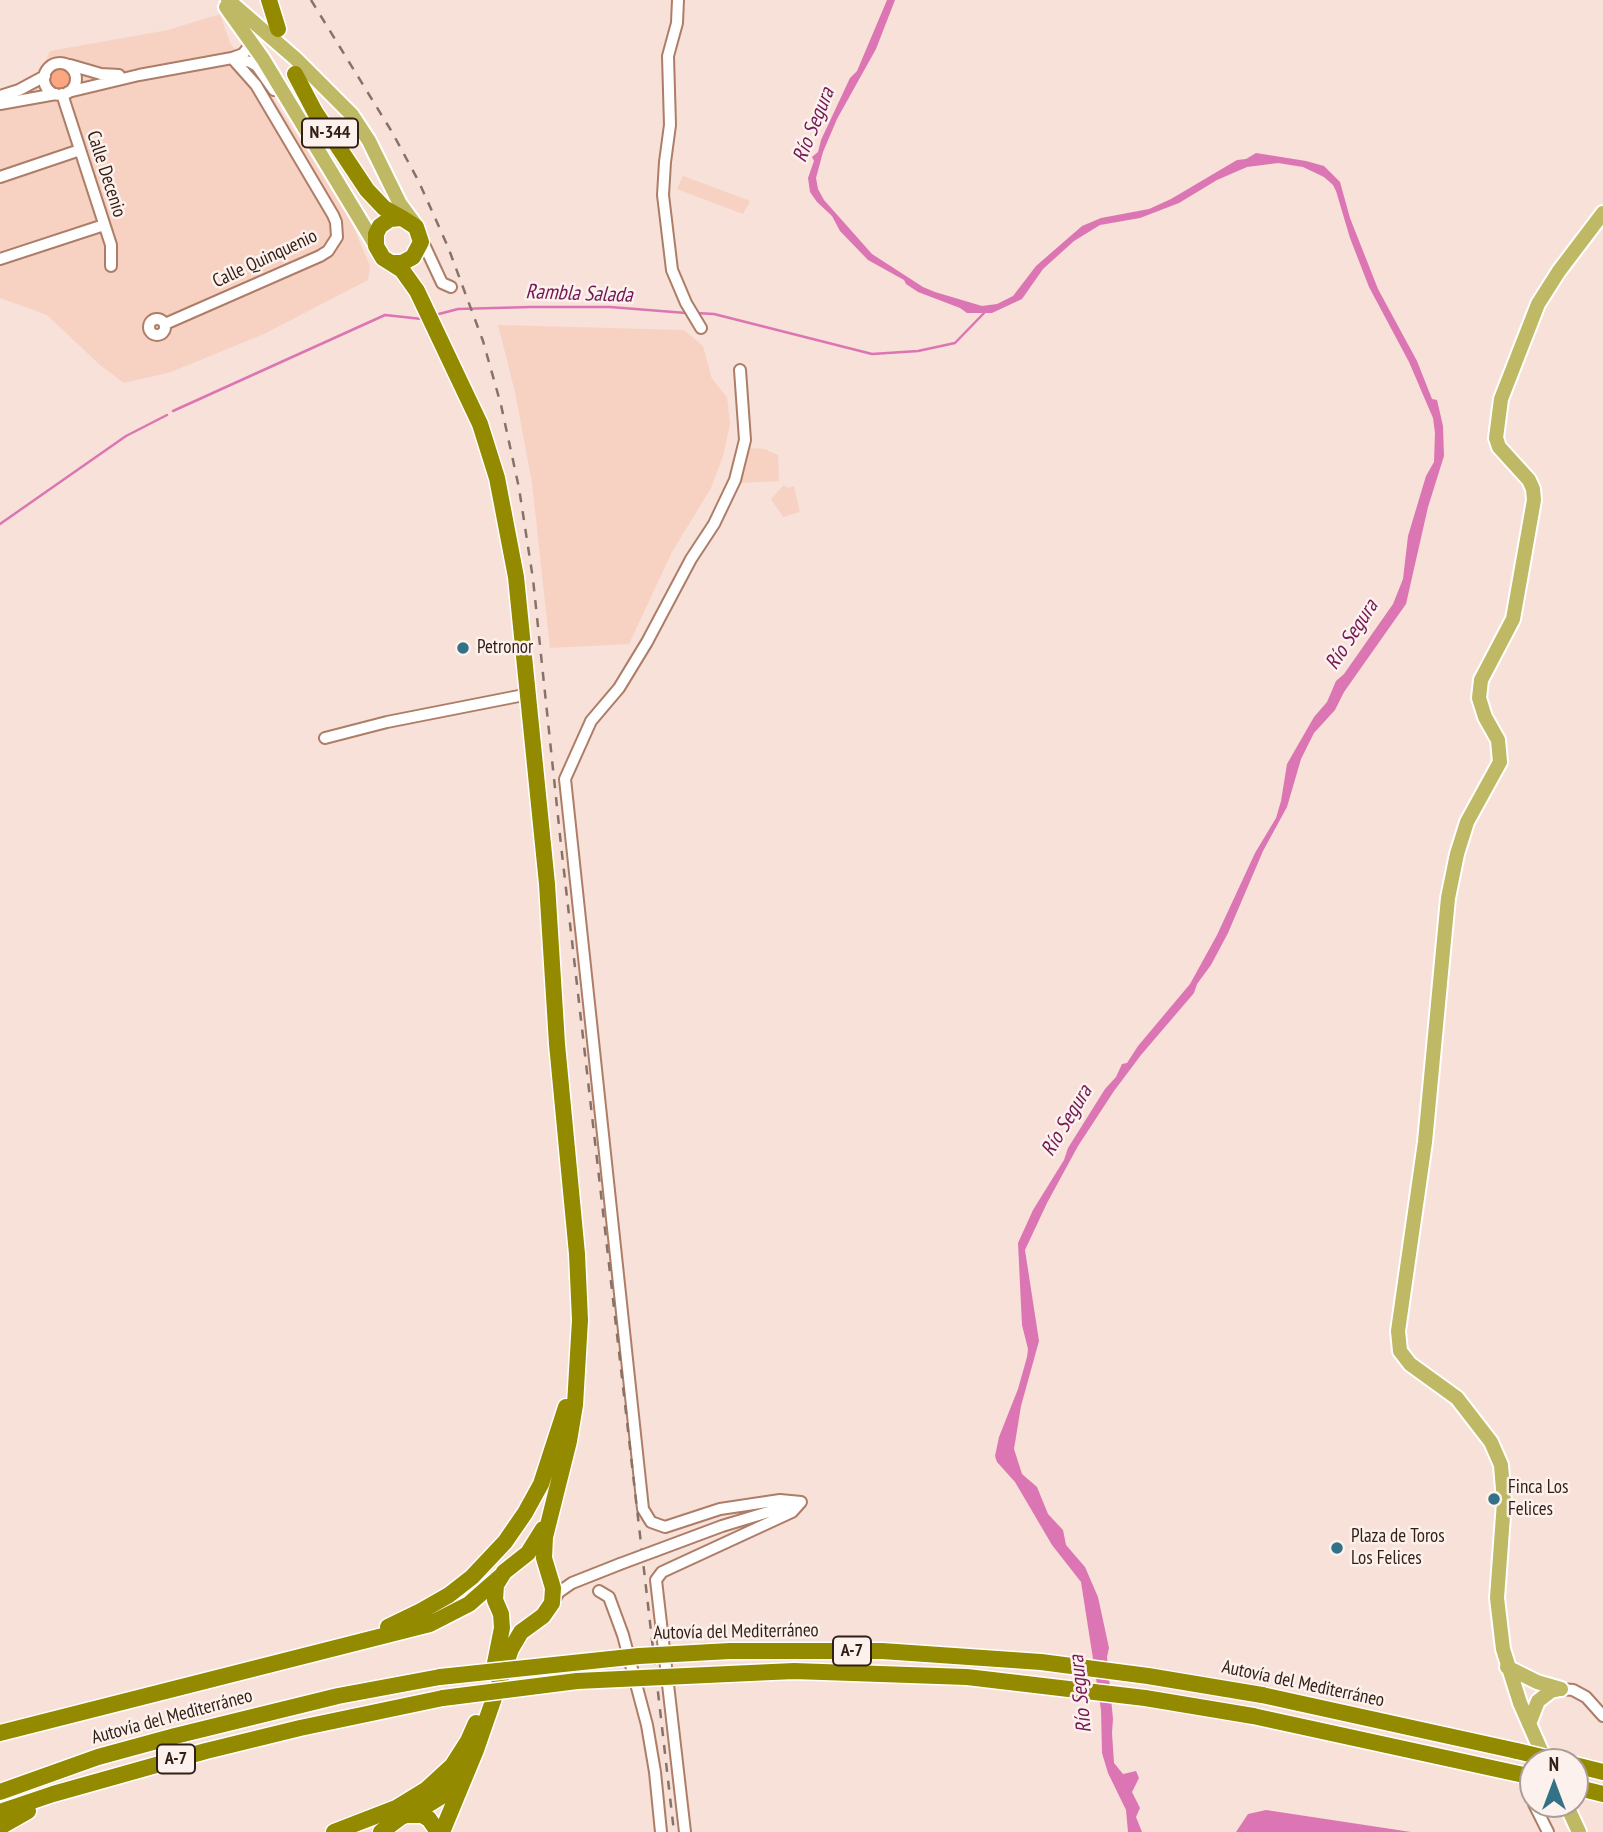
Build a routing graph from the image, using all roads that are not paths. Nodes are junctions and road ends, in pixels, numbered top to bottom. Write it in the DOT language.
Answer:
graph roads {
  1 [pos="221,0"];
  2 [pos="228,0"];
  3 [pos="269,0"];
  4 [pos="678,0"];
  5 [pos="239,25"];
  6 [pos="272,31"];
  7 [pos="252,43"];
  8 [pos="232,58"];
  9 [pos="69,65"];
  10 [pos="295,74"];
  11 [pos="139,75"];
  12 [pos="45,76"];
  13 [pos="62,93"];
  14 [pos="0,96"];
  15 [pos="0,104"];
  16 [pos="314,145"];
  17 [pos="80,150"];
  18 [pos="0,177"];
  19 [pos="367,190"];
  20 [pos="1603,213"];
  21 [pos="104,225"];
  22 [pos="376,240"];
  23 [pos="416,242"];
  24 [pos="0,259"];
  25 [pos="394,262"];
  26 [pos="111,266"];
  27 [pos="451,287"];
  28 [pos="420,297"];
  29 [pos="165,324"];
  30 [pos="701,328"];
  31 [pos="740,370"];
  32 [pos="529,694"];
  33 [pos="329,733"];
  34 [pos="581,1340"];
  35 [pos="801,1502"];
  36 [pos="548,1518"];
  37 [pos="507,1571"];
  38 [pos="550,1580"];
  39 [pos="572,1583"];
  40 [pos="600,1591"];
  41 [pos="552,1603"];
  42 [pos="499,1609"];
  43 [pos="533,1622"];
  44 [pos="334,1648"];
  45 [pos="1507,1667"];
  46 [pos="1537,1682"];
  47 [pos="1561,1689"];
  48 [pos="1516,1693"];
  49 [pos="1538,1701"];
  50 [pos="479,1714"];
  51 [pos="1603,1716"];
  52 [pos="1529,1724"];
  53 [pos="0,1733"];
  54 [pos="1540,1748"];
  55 [pos="476,1750"];
  56 [pos="1519,1751"];
  57 [pos="1519,1774"];
  58 [pos="0,1792"];
  59 [pos="53,1794"];
  60 [pos="0,1812"];
  61 [pos="397,1823"];
  62 [pos="0,1827"];
  63 [pos="334,1832"];
  64 [pos="381,1832"];
  65 [pos="440,1832"];
  66 [pos="454,1832"];
  67 [pos="661,1832"];
  68 [pos="685,1832"];
  1 -- 5 [label="main road"];
  2 -- 6 [label="main road"];
  3 -- 6 [label="highway"];
  4 -- 30 [label="street"];
  5 -- 7 [label="main road"];
  5 -- 8 [label="street"];
  6 -- 7 [label="main road"];
  6 -- 23 [label="main road"];
  7 -- 8 [label="street"];
  7 -- 16 [label="main road"];
  8 -- 11 [label="street"];
  8 -- 16 [label="street"];
  8 -- 29 [label="street, Calle Quinquenio"];
  9 -- 11 [label="street"];
  9 -- 12 [label="street"];
  9 -- 13 [label="street"];
  10 -- 19 [label="highway, N-344"];
  11 -- 13 [label="street"];
  12 -- 13 [label="street"];
  12 -- 14 [label="street"];
  13 -- 15 [label="street"];
  13 -- 17 [label="street, Calle Decenio"];
  16 -- 22 [label="main road"];
  17 -- 18 [label="street"];
  17 -- 21 [label="street, Calle Decenio"];
  19 -- 22 [label="highway, N-344"];
  19 -- 23 [label="highway, N-344"];
  20 -- 45 [label="main road"];
  21 -- 24 [label="street"];
  21 -- 26 [label="street, Calle Decenio"];
  22 -- 23 [label="highway"];
  22 -- 25 [label="highway"];
  23 -- 25 [label="highway"];
  23 -- 27 [label="street"];
  23 -- 28 [label="highway"];
  25 -- 28 [label="highway"];
  28 -- 32 [label="highway"];
  31 -- 35 [label="street"];
  32 -- 33 [label="street"];
  32 -- 34 [label="highway"];
  34 -- 36 [label="highway"];
  34 -- 44 [label="highway"];
  35 -- 39 [label="street, bridge"];
  35 -- 68 [label="street"];
  36 -- 37 [label="highway"];
  36 -- 38 [label="highway"];
  37 -- 38 [label="highway"];
  37 -- 42 [label="highway"];
  37 -- 44 [label="highway"];
  38 -- 39 [label="street"];
  38 -- 41 [label="highway"];
  39 -- 41 [label="street"];
  40 -- 67 [label="street"];
  41 -- 43 [label="highway"];
  42 -- 43 [label="highway"];
  42 -- 50 [label="highway"];
  43 -- 55 [label="highway"];
  44 -- 53 [label="highway"];
  45 -- 46 [label="main road"];
  45 -- 48 [label="main road"];
  46 -- 47 [label="main road"];
  46 -- 48 [label="main road"];
  47 -- 49 [label="main road"];
  47 -- 51 [label="street"];
  48 -- 49 [label="main road"];
  48 -- 52 [label="main road"];
  49 -- 52 [label="main road"];
  50 -- 61 [label="highway"];
  50 -- 63 [label="highway"];
  52 -- 54 [label="main road"];
  55 -- 65 [label="highway"];
  55 -- 66 [label="highway"];
  56 -- 58 [label="highway, Autovía del Mediterráneo / A-7, bridge"];
  57 -- 59 [label="highway, Autovía del Mediterráneo / A-7, bridge"];
  59 -- 60 [label="highway, Autovía del Mediterráneo / A-7"];
  59 -- 62 [label="highway"];
  61 -- 64 [label="highway"];
  61 -- 65 [label="highway"];
}
